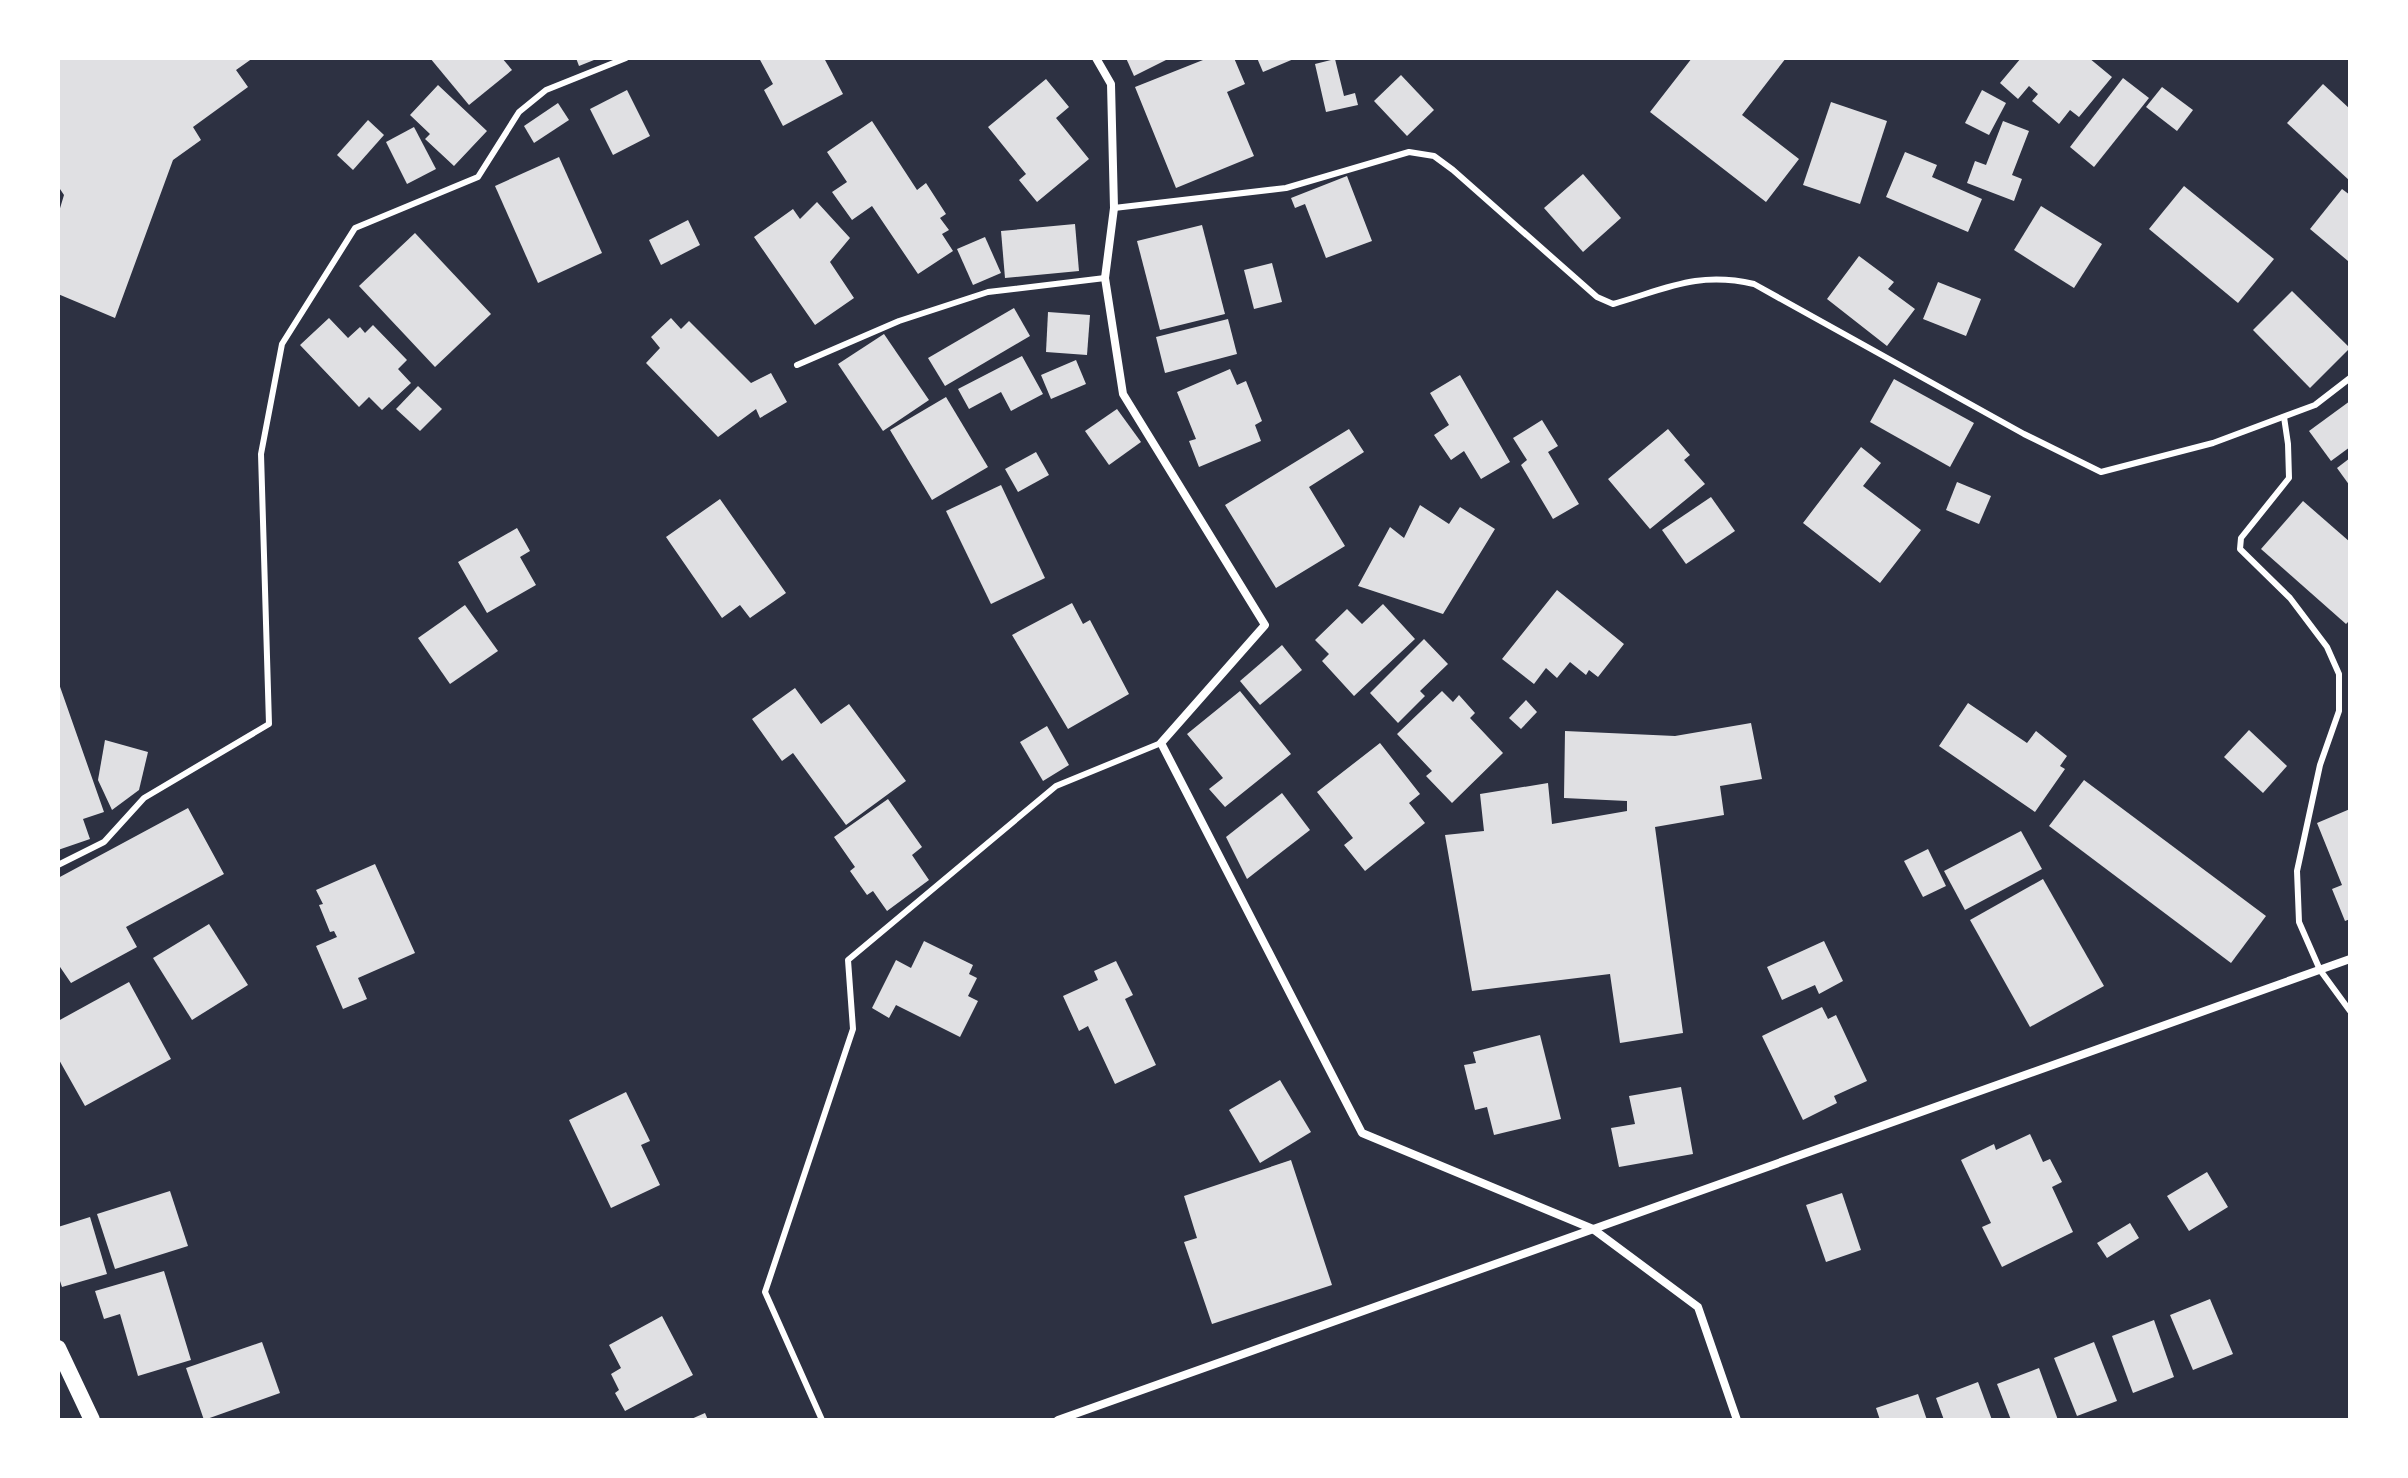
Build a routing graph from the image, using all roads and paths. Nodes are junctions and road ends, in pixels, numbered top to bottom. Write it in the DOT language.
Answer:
graph roads {
  1 [pos="626,58"];
  2 [pos="1096,58"];
  3 [pos="1114,208"];
  4 [pos="1105,278"];
  5 [pos="797,365"];
  6 [pos="2350,378"];
  7 [pos="2284,417"];
  8 [pos="1161,743"];
  9 [pos="58,865"];
  10 [pos="2350,959"];
  11 [pos="2320,970"];
  12 [pos="2350,1011"];
  13 [pos="1593,1229"];
  14 [pos="58,1348"];
  15 [pos="92,1420"];
  16 [pos="822,1420"];
  17 [pos="1058,1420"];
  18 [pos="1737,1420"];
  1 -- 9 [label="lane"];
  2 -- 3 [label="street"];
  3 -- 4 [label="street"];
  3 -- 7 [label="lane"];
  4 -- 5 [label="lane"];
  4 -- 8 [label="street"];
  6 -- 7 [label="lane"];
  7 -- 11 [label="lane"];
  8 -- 13 [label="street"];
  8 -- 16 [label="lane"];
  10 -- 11 [label="street"];
  11 -- 12 [label="lane"];
  11 -- 13 [label="street"];
  13 -- 17 [label="street"];
  13 -- 18 [label="street"];
  14 -- 15 [label="main road"];
}
